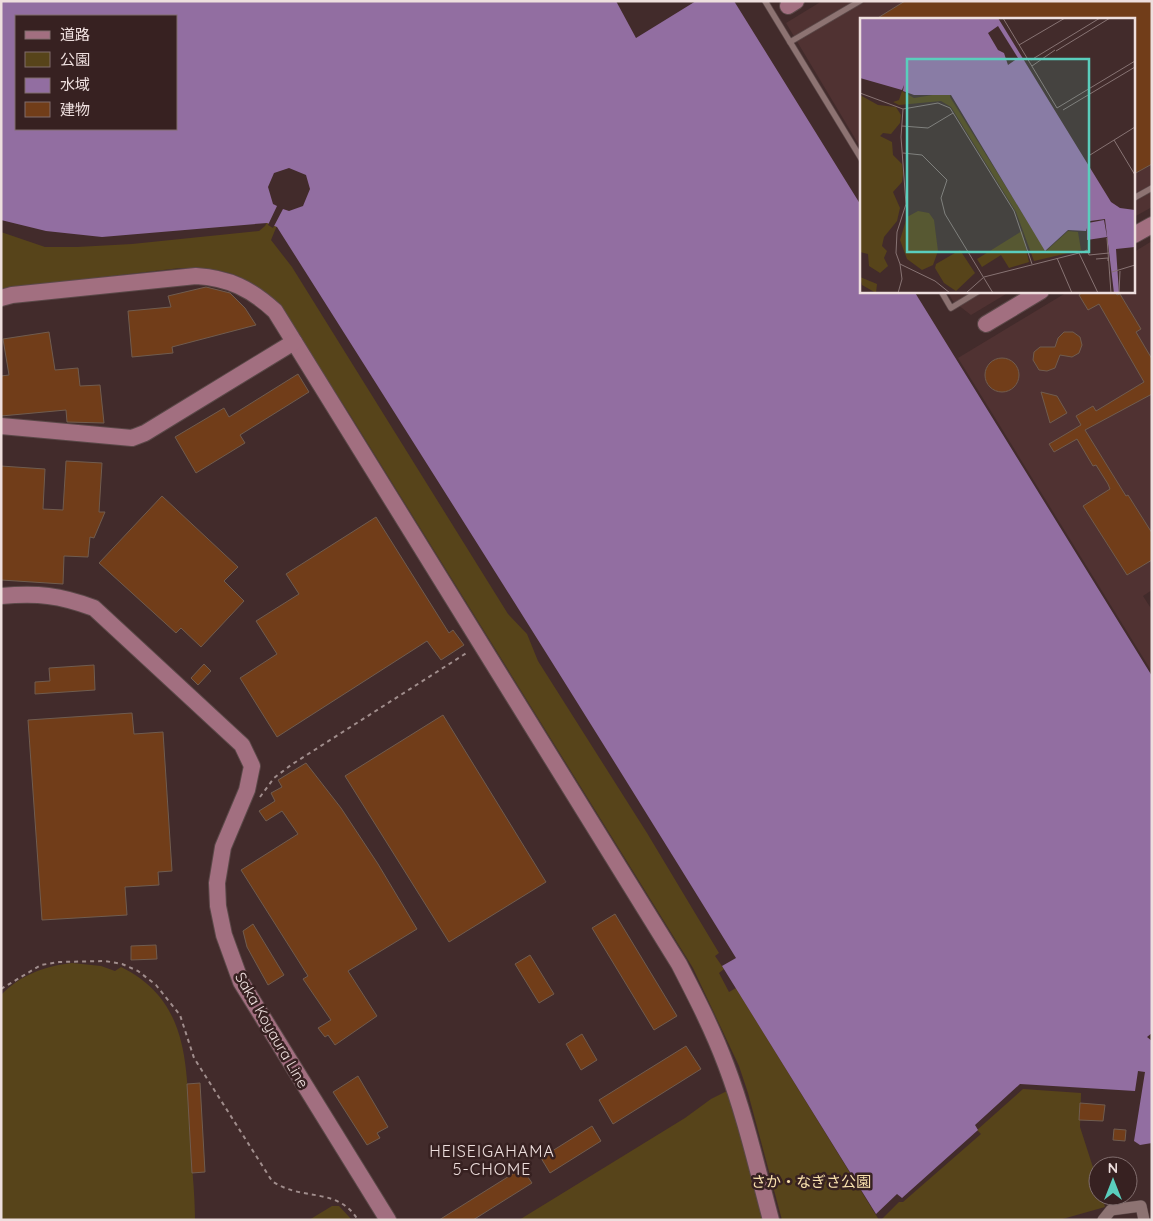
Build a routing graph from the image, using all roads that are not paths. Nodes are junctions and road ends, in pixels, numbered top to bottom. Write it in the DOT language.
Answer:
graph roads {
  1 [pos="765,1"];
  2 [pos="860,1"];
  3 [pos="790,42"];
  4 [pos="860,157"];
  5 [pos="1152,188"];
  6 [pos="1136,197"];
  7 [pos="1152,224"];
  8 [pos="1136,234"];
  9 [pos="942,292"];
  10 [pos="977,292"];
  11 [pos="1039,292"];
  12 [pos="1,298"];
  13 [pos="986,324"];
  14 [pos="294,342"];
  15 [pos="1,426"];
  16 [pos="1,596"];
  17 [pos="388,1220"];
  18 [pos="771,1220"];
  19 [pos="1103,1220"];
  20 [pos="1144,1220"];
  1 -- 3 [label="lane"];
  2 -- 3 [label="lane"];
  3 -- 4 [label="lane"];
  5 -- 6 [label="lane"];
  7 -- 8 [label="street"];
  9 -- 10 [label="lane"];
  11 -- 13 [label="street"];
  12 -- 14 [label="street"];
  14 -- 15 [label="street"];
  14 -- 18 [label="street"];
  16 -- 17 [label="street, Saka Koyaura Line"];
  19 -- 20 [label="street"];
}
